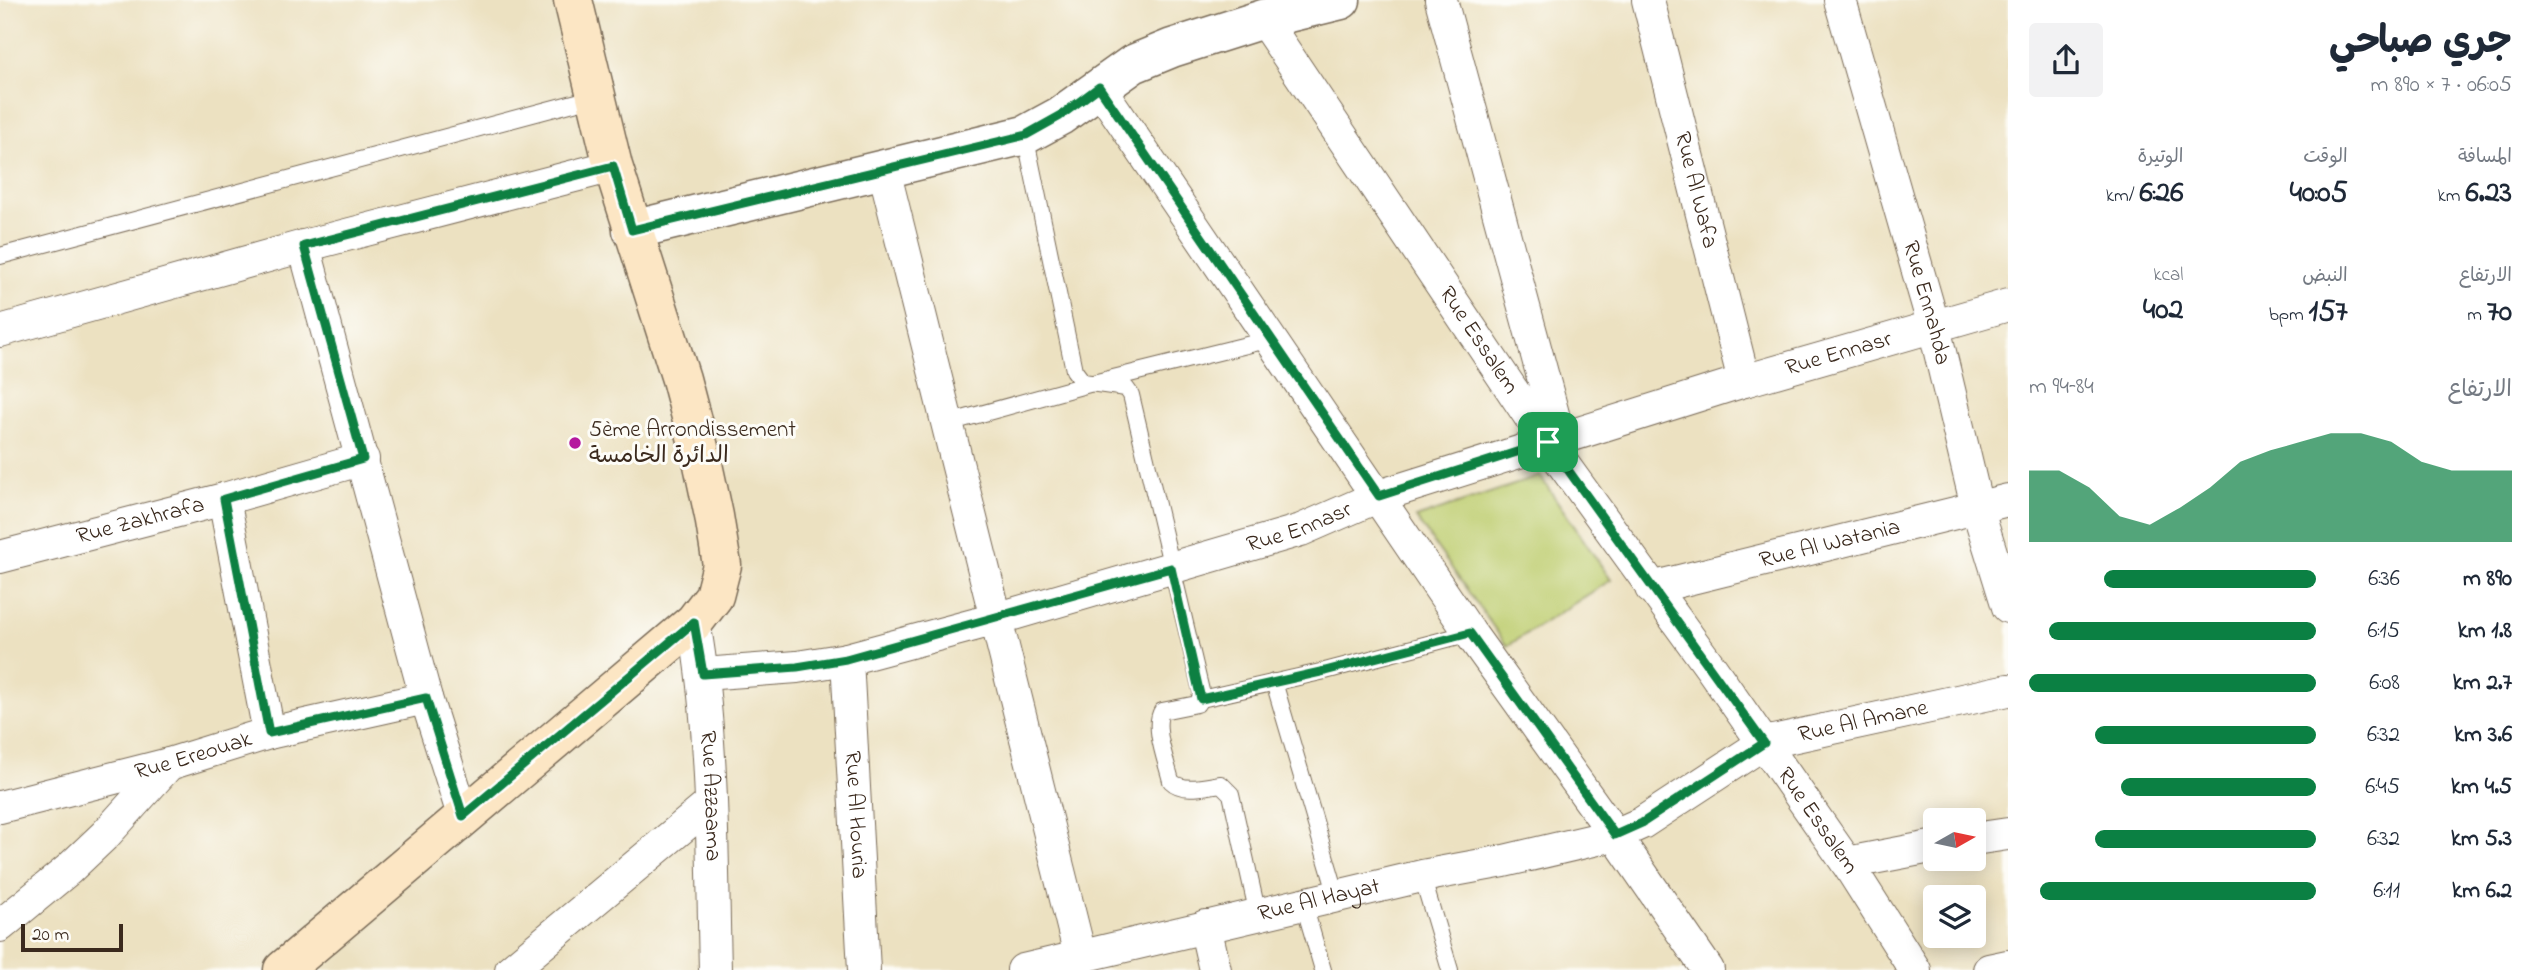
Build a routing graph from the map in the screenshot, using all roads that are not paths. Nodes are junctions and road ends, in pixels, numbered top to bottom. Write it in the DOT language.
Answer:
graph roads {
  1 [pos="573,0"];
  2 [pos="1341,0"];
  3 [pos="1441,0"];
  4 [pos="1648,0"];
  5 [pos="1840,0"];
  6 [pos="1263,19"];
  7 [pos="1099,87"];
  8 [pos="596,97"];
  9 [pos="1026,135"];
  10 [pos="613,166"];
  11 [pos="884,170"];
  12 [pos="632,230"];
  13 [pos="304,246"];
  14 [pos="0,256"];
  15 [pos="2008,305"];
  16 [pos="1934,327"];
  17 [pos="0,331"];
  18 [pos="1271,339"];
  19 [pos="1744,381"];
  20 [pos="1089,384"];
  21 [pos="948,423"];
  22 [pos="1554,441"];
  23 [pos="363,459"];
  24 [pos="1379,496"];
  25 [pos="224,499"];
  26 [pos="2008,500"];
  27 [pos="1978,506"];
  28 [pos="0,557"];
  29 [pos="1171,568"];
  30 [pos="1651,588"];
  31 [pos="2008,607"];
  32 [pos="996,619"];
  33 [pos="694,622"];
  34 [pos="1470,633"];
  35 [pos="846,659"];
  36 [pos="703,674"];
  37 [pos="1274,682"];
  38 [pos="2008,691"];
  39 [pos="426,698"];
  40 [pos="1201,699"];
  41 [pos="269,733"];
  42 [pos="1764,743"];
  43 [pos="169,764"];
  44 [pos="710,804"];
  45 [pos="0,807"];
  46 [pos="463,816"];
  47 [pos="2008,834"];
  48 [pos="1615,835"];
  49 [pos="1986,837"];
  50 [pos="1923,848"];
  51 [pos="1847,863"];
  52 [pos="1422,876"];
  53 [pos="1337,896"];
  54 [pos="1304,905"];
  55 [pos="1258,915"];
  56 [pos="0,926"];
  57 [pos="1205,926"];
  58 [pos="1080,955"];
  59 [pos="2008,966"];
  60 [pos="283,970"];
  61 [pos="511,970"];
  62 [pos="715,970"];
  63 [pos="864,970"];
  64 [pos="1023,970"];
  65 [pos="1215,970"];
  66 [pos="1322,970"];
  67 [pos="1450,970"];
  68 [pos="1708,970"];
  69 [pos="1914,970"];
  70 [pos="1989,970"];
  1 -- 8 [label="main road"];
  2 -- 6 [label="street"];
  3 -- 22 [label="street"];
  4 -- 19 [label="street, Rue Al Wafa"];
  5 -- 16 [label="street, Rue Ennahda"];
  6 -- 7 [label="street"];
  6 -- 22 [label="street, Rue Essalem"];
  7 -- 9 [label="street"];
  7 -- 18 [label="street"];
  8 -- 10 [label="main road"];
  8 -- 14 [label="lane"];
  9 -- 11 [label="street"];
  9 -- 20 [label="lane"];
  10 -- 12 [label="main road"];
  10 -- 13 [label="street"];
  11 -- 12 [label="street"];
  11 -- 21 [label="street"];
  12 -- 33 [label="main road"];
  13 -- 17 [label="street"];
  13 -- 23 [label="street"];
  15 -- 16 [label="street, Rue Ennasr"];
  16 -- 19 [label="street, Rue Ennasr"];
  16 -- 27 [label="street, Rue Ennahda"];
  18 -- 20 [label="lane"];
  18 -- 24 [label="street"];
  19 -- 22 [label="street, Rue Ennasr"];
  20 -- 21 [label="lane"];
  20 -- 29 [label="lane"];
  21 -- 32 [label="street"];
  22 -- 24 [label="street, Rue Ennasr"];
  22 -- 30 [label="street, Rue Essalem"];
  23 -- 25 [label="street, Rue Zakhrafa"];
  23 -- 39 [label="street"];
  24 -- 29 [label="street, Rue Ennasr"];
  24 -- 34 [label="street"];
  25 -- 28 [label="street, Rue Zakhrafa"];
  25 -- 41 [label="street"];
  26 -- 27 [label="street, Rue Al Watania"];
  27 -- 30 [label="street, Rue Al Watania"];
  27 -- 31 [label="street, Rue Ennahda"];
  29 -- 32 [label="street, Rue Ennasr"];
  29 -- 40 [label="lane"];
  30 -- 42 [label="street, Rue Essalem"];
  32 -- 35 [label="street, Rue Ennasr"];
  32 -- 58 [label="street"];
  33 -- 36 [label="street, Rue Azzaama"];
  33 -- 46 [label="main road"];
  34 -- 37 [label="lane"];
  34 -- 48 [label="street"];
  35 -- 36 [label="street, Rue Ennasr"];
  35 -- 63 [label="street, Rue Al Houria"];
  36 -- 44 [label="street, Rue Azzaama"];
  37 -- 40 [label="lane"];
  37 -- 53 [label="lane"];
  38 -- 42 [label="street, Rue Al Amane"];
  39 -- 41 [label="street, Rue Ereouak"];
  39 -- 46 [label="street"];
  40 -- 55 [label="lane"];
  41 -- 43 [label="street, Rue Ereouak"];
  42 -- 48 [label="street, Rue Al Amane"];
  42 -- 51 [label="street, Rue Essalem"];
  43 -- 45 [label="street, Rue Ereouak"];
  43 -- 56 [label="street"];
  44 -- 61 [label="street"];
  44 -- 62 [label="street, Rue Azzaama"];
  46 -- 60 [label="main road"];
  47 -- 49 [label="street"];
  48 -- 52 [label="street, Rue Al Hayat"];
  48 -- 68 [label="street"];
  50 -- 51 [label="street"];
  51 -- 69 [label="street, Rue Essalem"];
  52 -- 53 [label="street, Rue Al Hayat"];
  52 -- 67 [label="lane"];
  53 -- 54 [label="street, Rue Al Hayat"];
  54 -- 55 [label="street, Rue Al Hayat"];
  54 -- 66 [label="lane"];
  55 -- 57 [label="street, Rue Al Hayat"];
  57 -- 58 [label="street, Rue Al Hayat"];
  57 -- 65 [label="street"];
  58 -- 64 [label="street, Rue Al Hayat"];
  59 -- 70 [label="street"];
}
